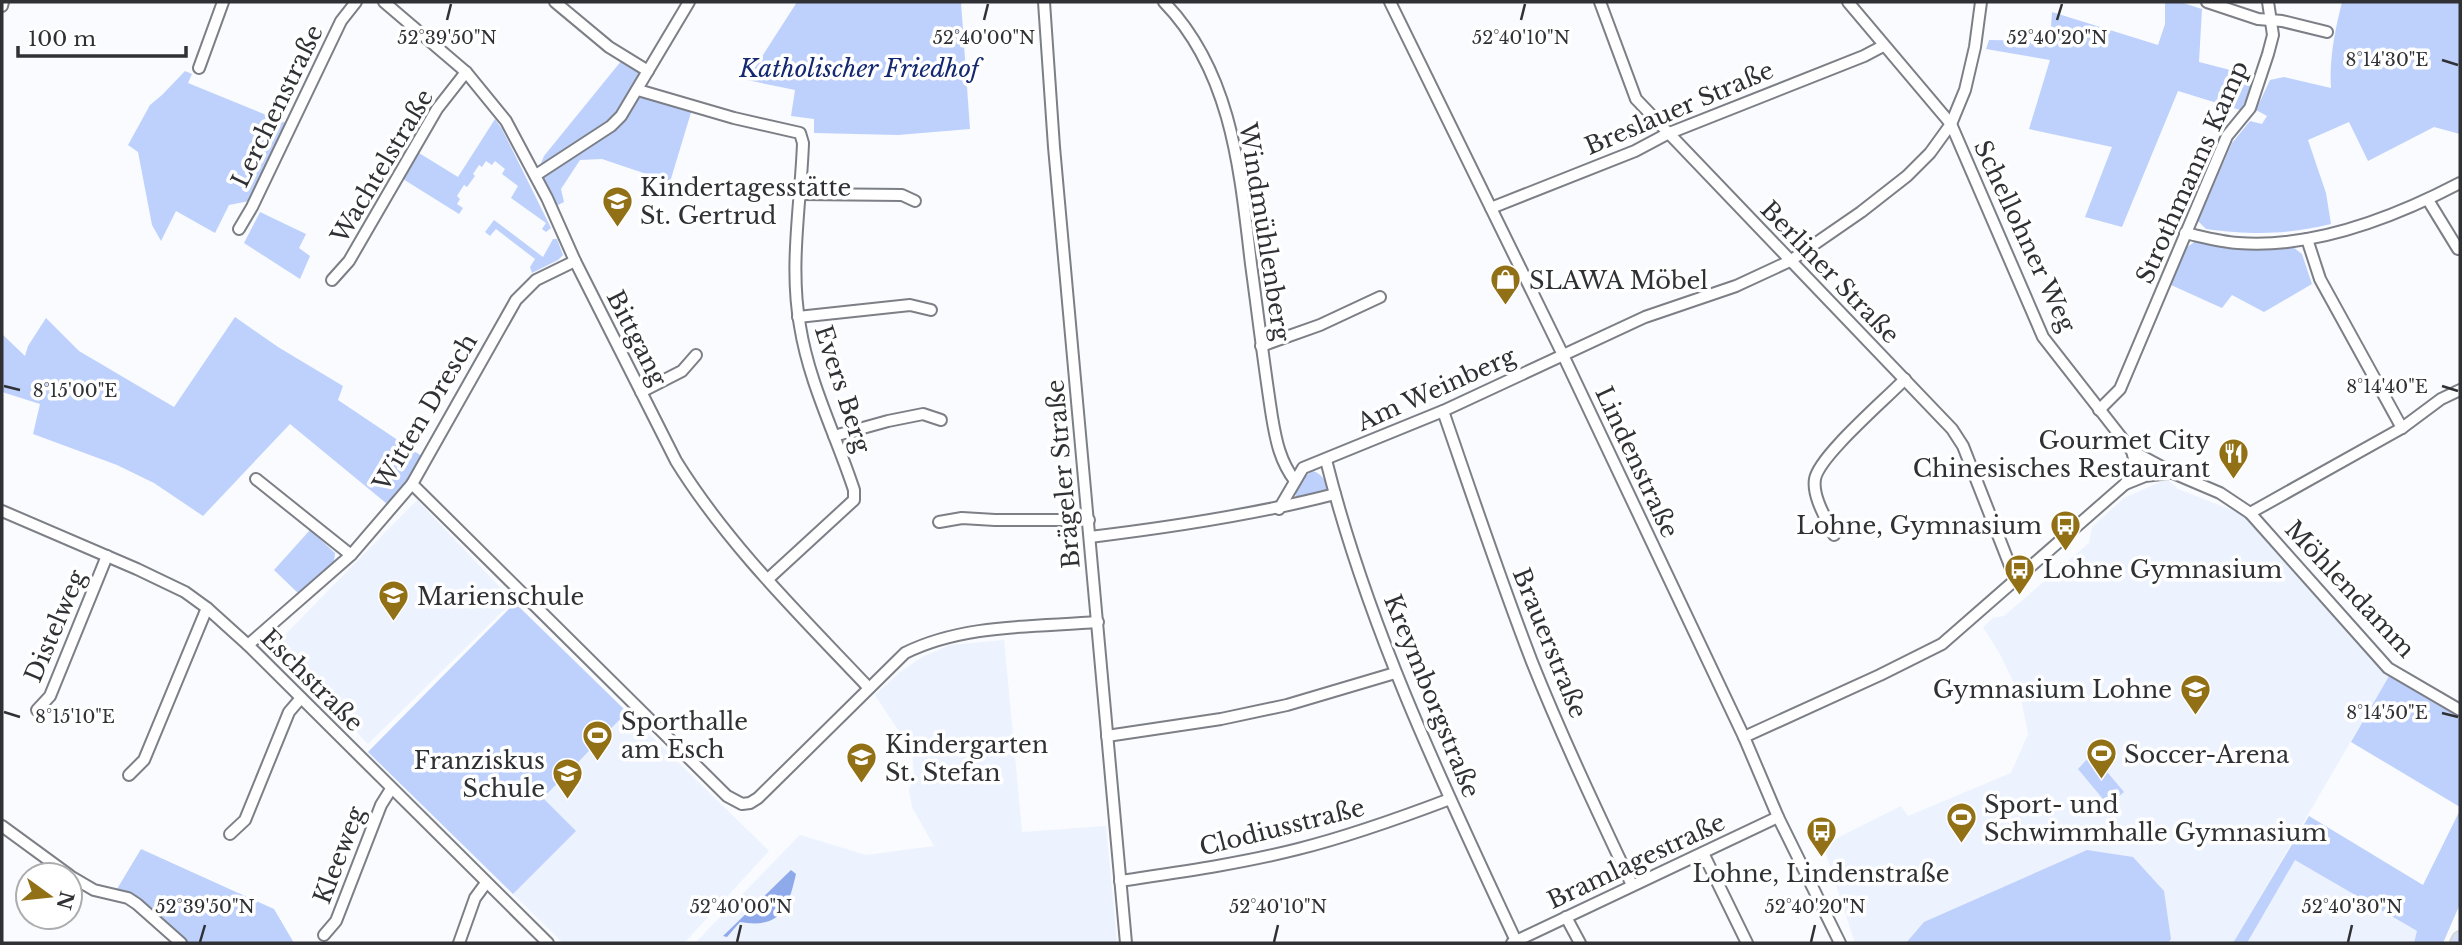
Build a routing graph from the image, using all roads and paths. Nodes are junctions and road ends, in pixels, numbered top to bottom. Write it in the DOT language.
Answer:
graph roads {
  1 [pos="223,2"];
  2 [pos="356,2"];
  3 [pos="384,2"];
  4 [pos="555,2"];
  5 [pos="689,2"];
  6 [pos="1044,2"];
  7 [pos="1164,2"];
  8 [pos="1390,2"];
  9 [pos="1600,2"];
  10 [pos="1847,2"];
  11 [pos="1981,2"];
  12 [pos="2207,2"];
  13 [pos="2268,2"];
  14 [pos="2272,20"];
  15 [pos="2328,32"];
  16 [pos="1883,46"];
  17 [pos="199,68"];
  18 [pos="648,71"];
  19 [pos="466,72"];
  20 [pos="638,90"];
  21 [pos="1951,124"];
  22 [pos="1667,134"];
  23 [pos="536,175"];
  24 [pos="2460,183"];
  25 [pos="801,194"];
  26 [pos="2428,200"];
  27 [pos="915,201"];
  28 [pos="1491,208"];
  29 [pos="239,229"];
  30 [pos="2185,233"];
  31 [pos="2307,239"];
  32 [pos="2458,249"];
  33 [pos="575,261"];
  34 [pos="1790,261"];
  35 [pos="332,280"];
  36 [pos="1380,298"];
  37 [pos="931,310"];
  38 [pos="798,317"];
  39 [pos="1261,345"];
  40 [pos="695,355"];
  41 [pos="1563,355"];
  42 [pos="1905,379"];
  43 [pos="2460,390"];
  44 [pos="641,392"];
  45 [pos="2099,410"];
  46 [pos="1444,411"];
  47 [pos="942,420"];
  48 [pos="2402,428"];
  49 [pos="834,436"];
  50 [pos="2132,451"];
  51 [pos="1326,460"];
  52 [pos="2173,472"];
  53 [pos="256,479"];
  54 [pos="1295,481"];
  55 [pos="412,484"];
  56 [pos="2125,484"];
  57 [pos="1335,494"];
  58 [pos="1279,509"];
  59 [pos="2,512"];
  60 [pos="2250,513"];
  61 [pos="1089,520"];
  62 [pos="939,522"];
  63 [pos="1834,535"];
  64 [pos="1090,537"];
  65 [pos="351,555"];
  66 [pos="107,556"];
  67 [pos="768,579"];
  68 [pos="2016,581"];
  69 [pos="207,608"];
  70 [pos="1098,622"];
  71 [pos="248,645"];
  72 [pos="1395,673"];
  73 [pos="868,687"];
  74 [pos="301,698"];
  75 [pos="37,710"];
  76 [pos="2460,710"];
  77 [pos="1107,736"];
  78 [pos="1744,737"];
  79 [pos="129,775"];
  80 [pos="391,789"];
  81 [pos="1450,800"];
  82 [pos="1778,817"];
  83 [pos="2,826"];
  84 [pos="230,834"];
  85 [pos="1703,853"];
  86 [pos="49,861"];
  87 [pos="1120,881"];
  88 [pos="486,883"];
  89 [pos="84,884"];
  90 [pos="1632,885"];
  91 [pos="1566,917"];
  92 [pos="324,935"];
  93 [pos="1514,942"];
  94 [pos="181,943"];
  95 [pos="459,943"];
  96 [pos="548,943"];
  97 [pos="1126,943"];
  98 [pos="1580,943"];
  99 [pos="1747,943"];
  100 [pos="1840,943"];
  1 -- 17 [label="street"];
  2 -- 29 [label="street, Lerchenstraße"];
  3 -- 19 [label="street, Bittgang"];
  4 -- 18 [label="street"];
  5 -- 18 [label="street"];
  6 -- 61 [label="street, Brägeler Straße"];
  7 -- 39 [label="street, Windmühlenberg"];
  8 -- 28 [label="street, Lindenstraße"];
  9 -- 22 [label="street, Berliner Straße"];
  10 -- 16 [label="street, Schellohner Weg"];
  11 -- 21 [label="street, Am Weinberg"];
  12 -- 14 [label="street"];
  13 -- 14 [label="street, Strothmanns Kamp"];
  14 -- 15 [label="street"];
  14 -- 30 [label="street, Strothmanns Kamp"];
  16 -- 21 [label="street, Schellohner Weg"];
  16 -- 22 [label="street, Breslauer Straße"];
  18 -- 20 [label="street"];
  19 -- 23 [label="street, Bittgang"];
  19 -- 35 [label="street, Wachtelstraße"];
  20 -- 23 [label="street"];
  20 -- 25 [label="street, Evers Berg"];
  21 -- 34 [label="street, Am Weinberg"];
  21 -- 45 [label="street, Schellohner Weg"];
  22 -- 28 [label="street, Breslauer Straße"];
  22 -- 34 [label="street, Berliner Straße"];
  23 -- 33 [label="street, Bittgang"];
  24 -- 26 [label="street"];
  25 -- 27 [label="street"];
  25 -- 38 [label="street, Evers Berg"];
  26 -- 31 [label="street"];
  26 -- 32 [label="street"];
  28 -- 41 [label="street, Lindenstraße"];
  30 -- 31 [label="street"];
  30 -- 45 [label="street, Strothmanns Kamp"];
  31 -- 48 [label="street"];
  33 -- 44 [label="street, Bittgang"];
  33 -- 55 [label="street, Witten Dresch"];
  34 -- 41 [label="street, Am Weinberg"];
  34 -- 42 [label="street, Berliner Straße"];
  36 -- 39 [label="street"];
  37 -- 38 [label="street"];
  38 -- 49 [label="street, Evers Berg"];
  39 -- 54 [label="street, Windmühlenberg"];
  40 -- 44 [label="street"];
  41 -- 46 [label="street, Am Weinberg"];
  41 -- 78 [label="street, Lindenstraße"];
  42 -- 63 [label="street"];
  42 -- 68 [label="street, Berliner Straße"];
  43 -- 48 [label="street"];
  44 -- 67 [label="street, Bittgang"];
  45 -- 50 [label="street, Schellohner Weg"];
  46 -- 51 [label="street, Am Weinberg"];
  46 -- 90 [label="street, Brauerstraße"];
  47 -- 49 [label="street"];
  48 -- 60 [label="street"];
  49 -- 67 [label="street, Evers Berg"];
  50 -- 52 [label="street, Schellohner Weg"];
  50 -- 56 [label="street"];
  51 -- 54 [label="street, Am Weinberg"];
  51 -- 57 [label="street, Kreymborgstraße"];
  52 -- 56 [label="street"];
  52 -- 60 [label="street, Schellohner Weg"];
  53 -- 65 [label="street"];
  54 -- 58 [label="street"];
  55 -- 65 [label="street, Witten Dresch"];
  55 -- 73 [label="street"];
  56 -- 68 [label="street"];
  57 -- 58 [label="street"];
  57 -- 72 [label="street, Kreymborgstraße"];
  58 -- 64 [label="street"];
  59 -- 66 [label="street, Eschstraße"];
  60 -- 76 [label="street, Möhlendamm"];
  61 -- 62 [label="street"];
  61 -- 64 [label="street, Brägeler Straße"];
  64 -- 70 [label="street, Brägeler Straße"];
  65 -- 71 [label="street, Witten Dresch"];
  66 -- 69 [label="street, Eschstraße"];
  66 -- 75 [label="street, Distelweg"];
  67 -- 73 [label="street, Bittgang"];
  68 -- 78 [label="street"];
  69 -- 71 [label="street, Eschstraße"];
  69 -- 79 [label="street"];
  70 -- 73 [label="street"];
  70 -- 77 [label="street, Brägeler Straße"];
  71 -- 74 [label="street, Eschstraße"];
  72 -- 77 [label="street"];
  72 -- 81 [label="street, Kreymborgstraße"];
  74 -- 80 [label="street, Eschstraße"];
  74 -- 84 [label="street"];
  77 -- 87 [label="street, Brägeler Straße"];
  78 -- 82 [label="street, Lindenstraße"];
  80 -- 88 [label="street, Eschstraße"];
  80 -- 92 [label="street, Kleeweg"];
  81 -- 87 [label="street, Clodiusstraße"];
  81 -- 93 [label="street, Kreymborgstraße"];
  82 -- 85 [label="street, Bramlagestraße"];
  82 -- 100 [label="street, Lindenstraße"];
  83 -- 86 [label="street"];
  85 -- 90 [label="street, Bramlagestraße"];
  85 -- 99 [label="street"];
  87 -- 97 [label="street, Brägeler Straße"];
  88 -- 95 [label="street"];
  88 -- 96 [label="street, Eschstraße"];
  89 -- 94 [label="street"];
  90 -- 91 [label="street, Bramlagestraße"];
  91 -- 93 [label="street, Bramlagestraße"];
  91 -- 98 [label="street"];
}
